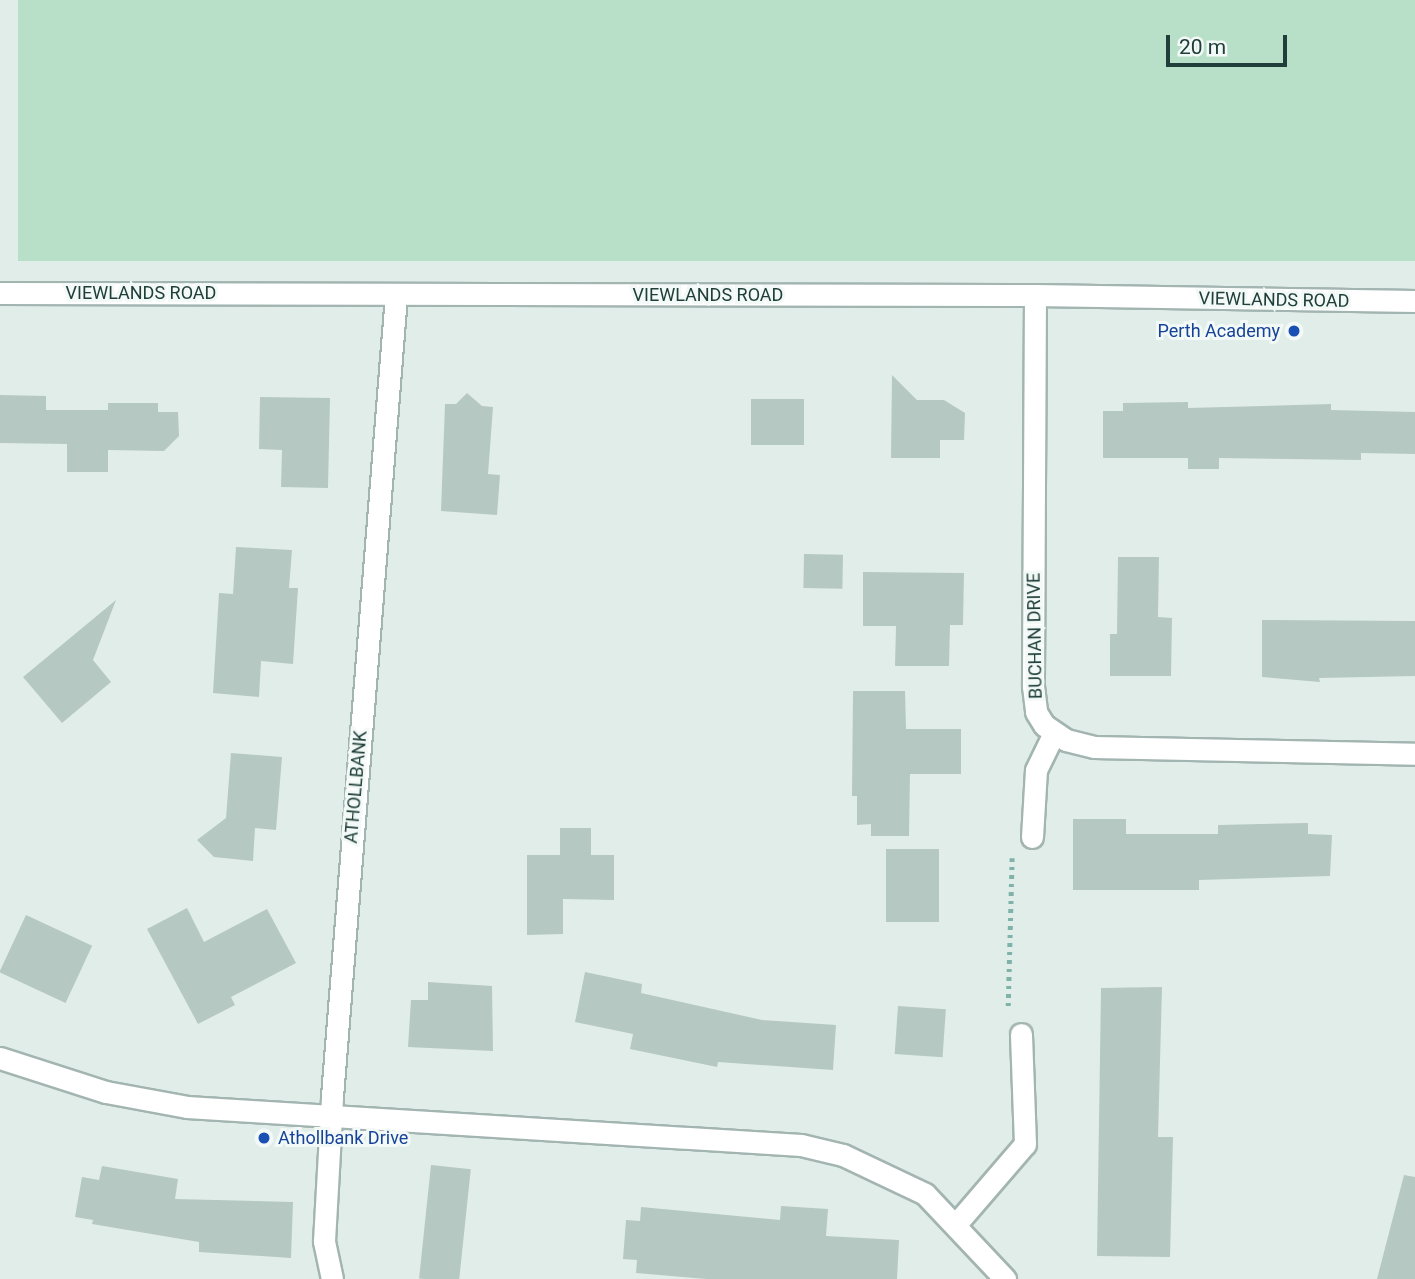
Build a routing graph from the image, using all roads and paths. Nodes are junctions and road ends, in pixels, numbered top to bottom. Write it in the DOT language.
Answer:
graph roads {
  1 [pos="0,293"];
  2 [pos="396,295"];
  3 [pos="1035,295"];
  4 [pos="1415,301"];
  5 [pos="1054,733"];
  6 [pos="1415,754"];
  7 [pos="1032,837"];
  8 [pos="1021,1034"];
  9 [pos="0,1058"];
  10 [pos="331,1115"];
  11 [pos="957,1223"];
  12 [pos="332,1279"];
  13 [pos="1005,1279"];
  1 -- 2 [label="street, VIEWLANDS ROAD"];
  2 -- 3 [label="street, VIEWLANDS ROAD"];
  2 -- 10 [label="street, ATHOLLBANK"];
  3 -- 4 [label="street, VIEWLANDS ROAD"];
  3 -- 5 [label="street, BUCHAN DRIVE"];
  5 -- 6 [label="street"];
  5 -- 7 [label="street"];
  7 -- 8 [label="path"];
  8 -- 11 [label="street"];
  9 -- 10 [label="street"];
  10 -- 11 [label="street"];
  10 -- 12 [label="street, ATHOLLBANK"];
  11 -- 13 [label="street"];
}
